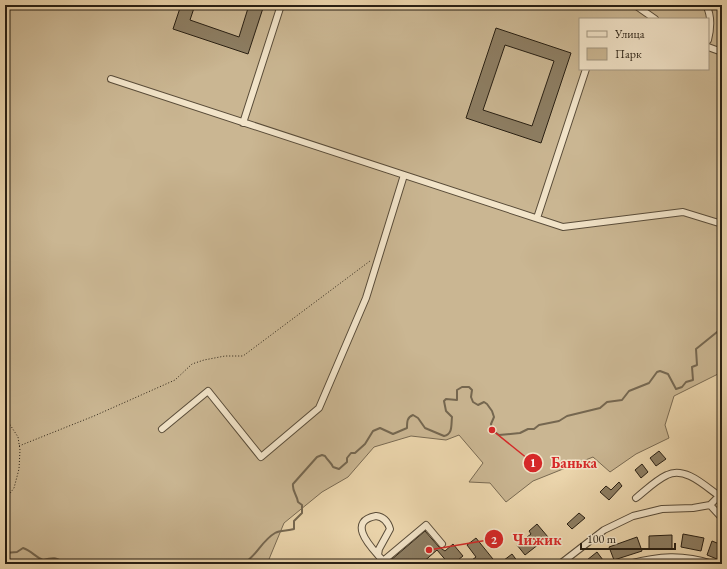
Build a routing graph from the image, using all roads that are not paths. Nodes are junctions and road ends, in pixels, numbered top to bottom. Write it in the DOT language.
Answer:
graph roads {
  1 [pos="281,5"];
  2 [pos="636,5"];
  3 [pos="706,5"];
  4 [pos="654,18"];
  5 [pos="709,35"];
  6 [pos="709,47"];
  7 [pos="722,52"];
  8 [pos="586,70"];
  9 [pos="111,80"];
  10 [pos="243,123"];
  11 [pos="404,175"];
  12 [pos="537,218"];
  13 [pos="722,224"];
  14 [pos="162,429"];
  15 [pos="720,496"];
  16 [pos="636,498"];
  17 [pos="710,505"];
  18 [pos="722,518"];
  19 [pos="442,544"];
  20 [pos="378,555"];
  21 [pos="383,563"];
  22 [pos="560,564"];
  23 [pos="628,564"];
  24 [pos="712,564"];
  1 -- 10 [label="street"];
  2 -- 4 [label="street"];
  3 -- 5 [label="street"];
  6 -- 7 [label="street"];
  8 -- 12 [label="street"];
  9 -- 10 [label="street"];
  10 -- 11 [label="street"];
  11 -- 12 [label="street"];
  11 -- 14 [label="street"];
  12 -- 13 [label="street"];
  15 -- 16 [label="street"];
  15 -- 17 [label="street"];
  17 -- 18 [label="street"];
  17 -- 22 [label="street"];
  19 -- 21 [label="street"];
  20 -- 20 [label="street"];
  20 -- 21 [label="street"];
  23 -- 24 [label="street"];
}
